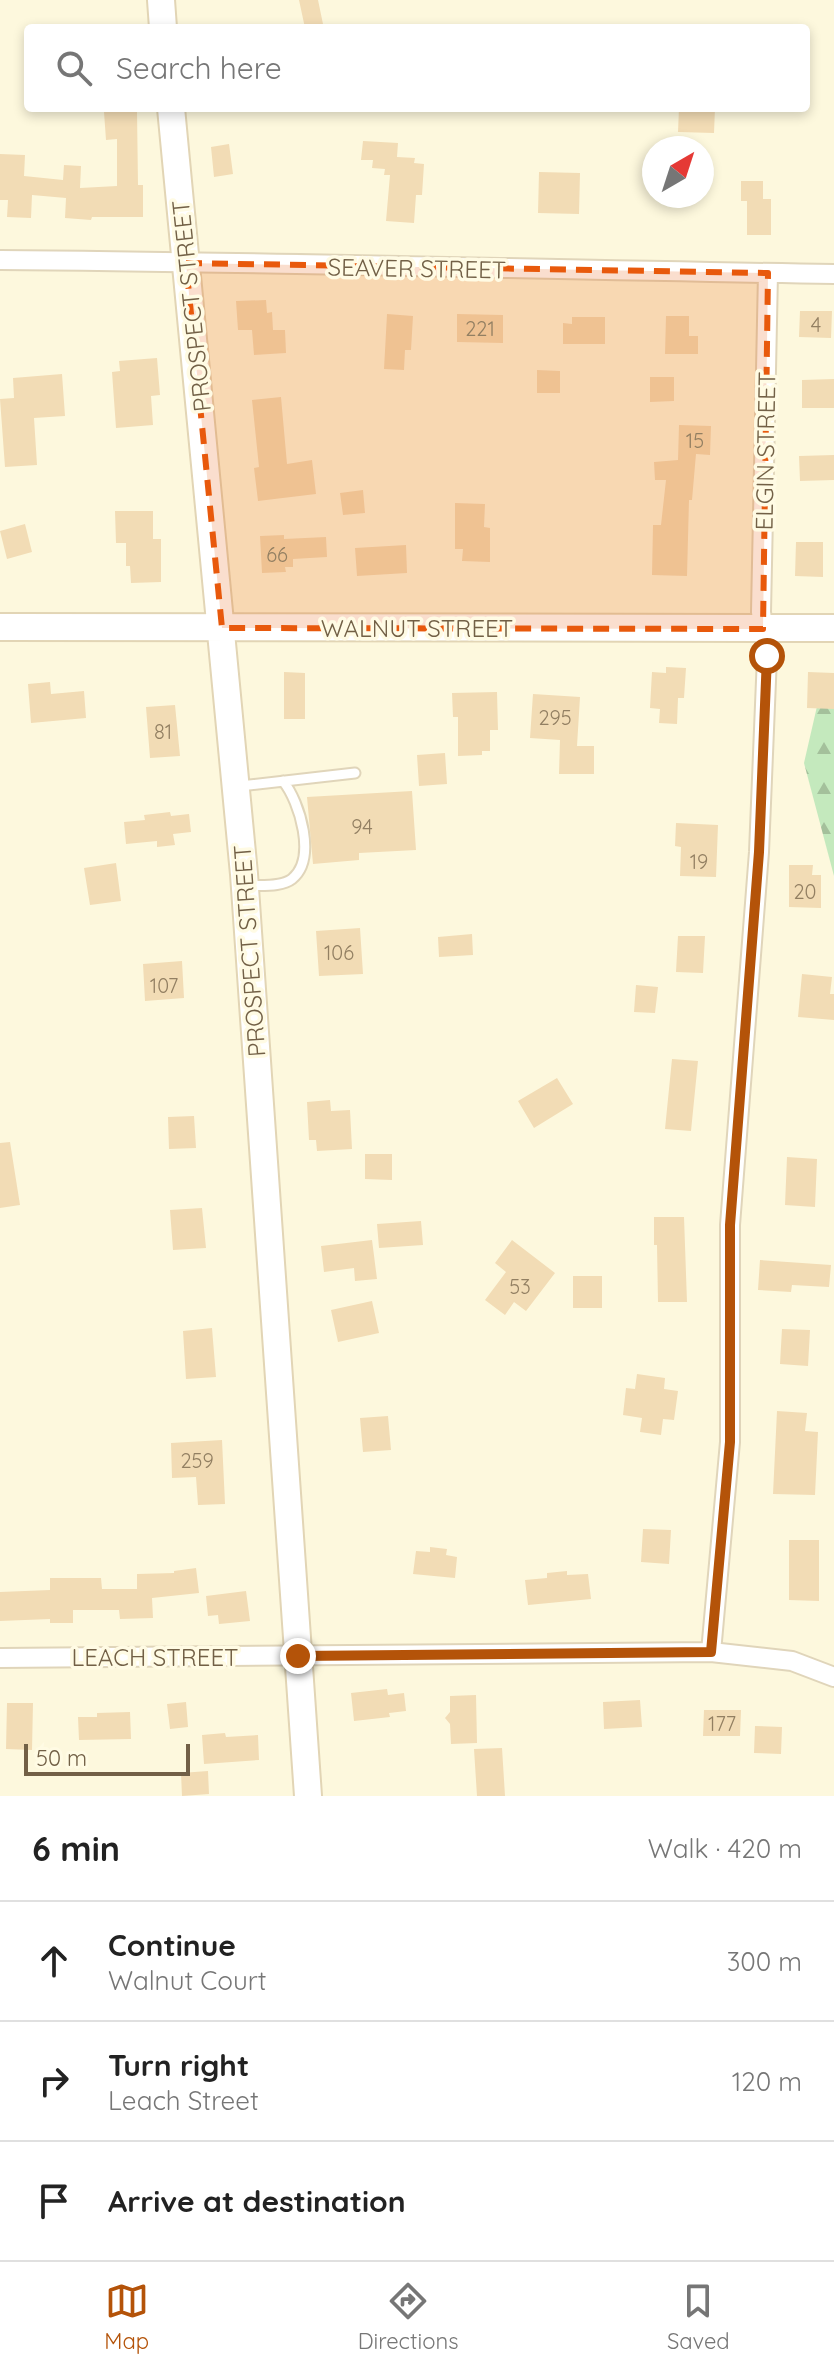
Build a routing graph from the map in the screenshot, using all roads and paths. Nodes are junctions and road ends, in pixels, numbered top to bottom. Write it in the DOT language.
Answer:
graph roads {
  1 [pos="161,0"];
  2 [pos="163,24"];
  3 [pos="171,112"];
  4 [pos="0,260"];
  5 [pos="186,263"];
  6 [pos="768,273"];
  7 [pos="834,274"];
  8 [pos="0,627"];
  9 [pos="222,628"];
  10 [pos="834,628"];
  11 [pos="763,629"];
  12 [pos="355,773"];
  13 [pos="283,781"];
  14 [pos="236,787"];
  15 [pos="245,886"];
  16 [pos="711,1652"];
  17 [pos="298,1656"];
  18 [pos="0,1658"];
  19 [pos="834,1677"];
  20 [pos="308,1796"];
  1 -- 2 [label="street"];
  3 -- 5 [label="street, PROSPECT STREET"];
  4 -- 5 [label="street, SEAVER STREET"];
  5 -- 6 [label="street, SEAVER STREET"];
  5 -- 9 [label="street, PROSPECT STREET"];
  6 -- 7 [label="street, SEAVER STREET"];
  6 -- 11 [label="street, ELGIN STREET"];
  8 -- 9 [label="street, WALNUT STREET"];
  9 -- 11 [label="street, WALNUT STREET"];
  9 -- 14 [label="street, PROSPECT STREET"];
  10 -- 11 [label="street, WALNUT STREET"];
  11 -- 16 [label="street, ELGIN STREET"];
  12 -- 13 [label="lane"];
  13 -- 14 [label="lane"];
  13 -- 15 [label="lane"];
  14 -- 15 [label="street, PROSPECT STREET"];
  15 -- 17 [label="street, PROSPECT STREET"];
  16 -- 17 [label="street, LEACH STREET"];
  16 -- 19 [label="street, LEACH STREET"];
  17 -- 18 [label="street, LEACH STREET"];
  17 -- 20 [label="street, PROSPECT STREET"];
}
